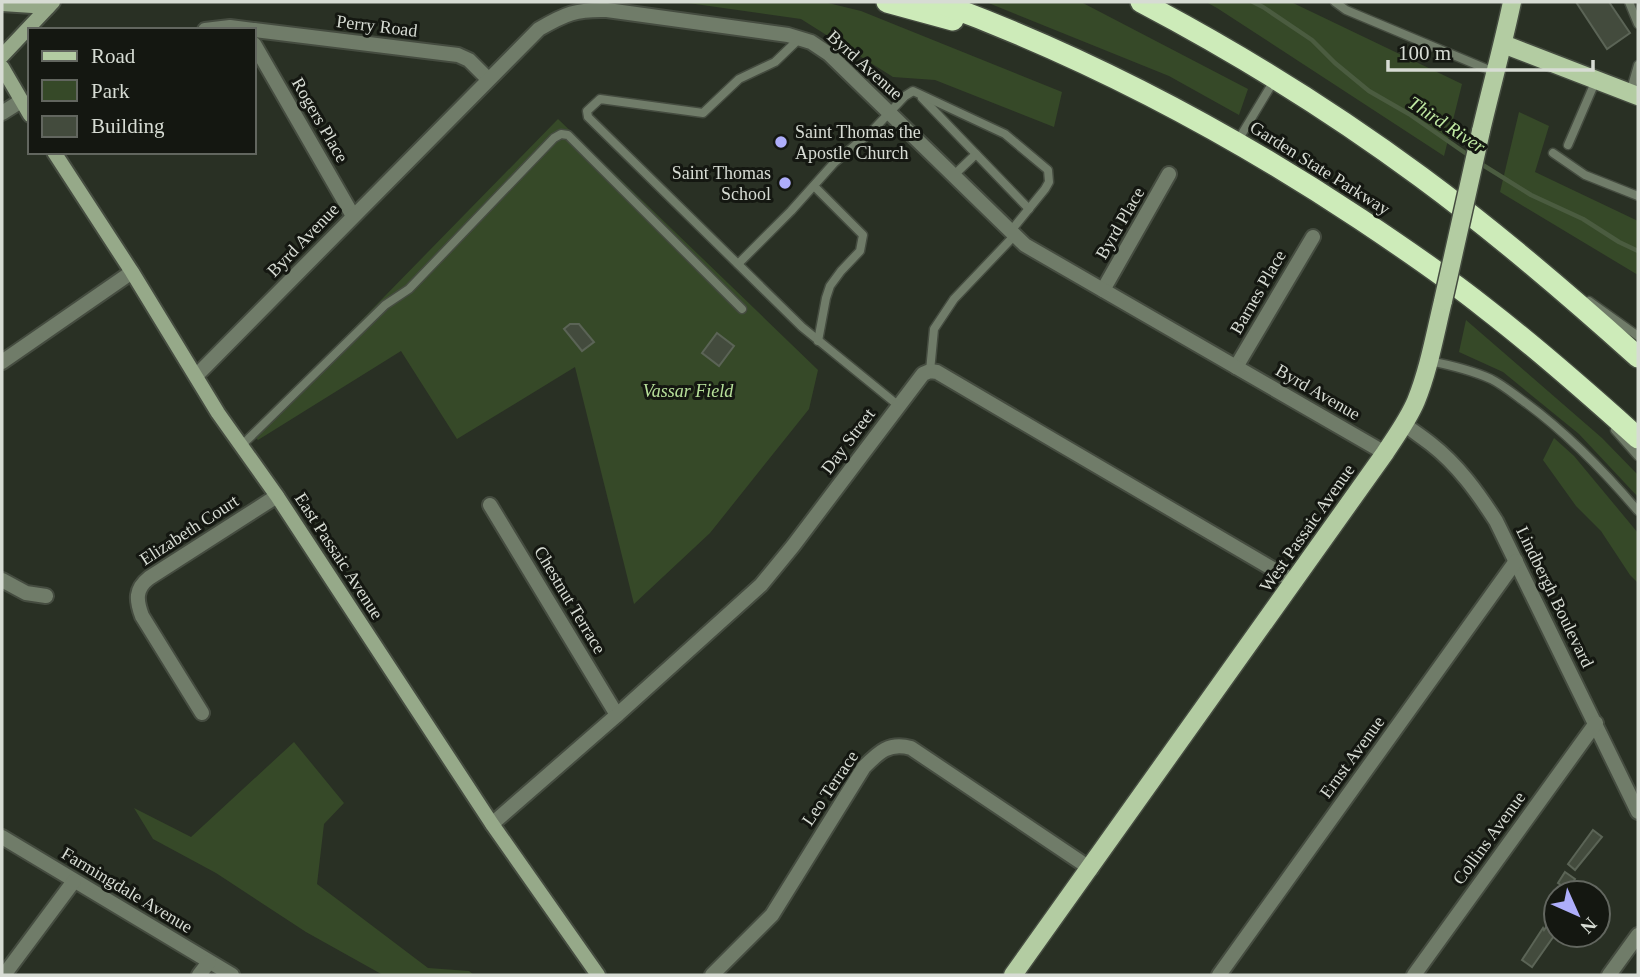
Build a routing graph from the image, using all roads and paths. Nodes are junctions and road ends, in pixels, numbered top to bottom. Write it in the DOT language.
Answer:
graph roads {
  1 [pos="887,2"];
  2 [pos="937,2"];
  3 [pos="1141,2"];
  4 [pos="1335,2"];
  5 [pos="1512,2"];
  6 [pos="1629,2"];
  7 [pos="2,4"];
  8 [pos="50,4"];
  9 [pos="1347,6"];
  10 [pos="1638,24"];
  11 [pos="256,31"];
  12 [pos="800,38"];
  13 [pos="1503,44"];
  14 [pos="256,47"];
  15 [pos="1053,48"];
  16 [pos="2,56"];
  17 [pos="1638,65"];
  18 [pos="2,67"];
  19 [pos="1494,72"];
  20 [pos="488,79"];
  21 [pos="1275,79"];
  22 [pos="1597,80"];
  23 [pos="918,93"];
  24 [pos="1634,94"];
  25 [pos="21,101"];
  26 [pos="28,112"];
  27 [pos="889,112"];
  28 [pos="2,113"];
  29 [pos="1237,142"];
  30 [pos="1568,145"];
  31 [pos="1553,153"];
  32 [pos="58,154"];
  33 [pos="976,154"];
  34 [pos="1169,174"];
  35 [pos="953,176"];
  36 [pos="814,186"];
  37 [pos="1638,196"];
  38 [pos="1030,209"];
  39 [pos="1463,209"];
  40 [pos="353,216"];
  41 [pos="1012,234"];
  42 [pos="1494,234"];
  43 [pos="1313,237"];
  44 [pos="738,264"];
  45 [pos="132,272"];
  46 [pos="1103,290"];
  47 [pos="742,309"];
  48 [pos="1638,335"];
  49 [pos="818,341"];
  50 [pos="1638,357"];
  51 [pos="1429,361"];
  52 [pos="2,362"];
  53 [pos="1236,367"];
  54 [pos="1562,370"];
  55 [pos="930,372"];
  56 [pos="196,376"];
  57 [pos="899,406"];
  58 [pos="1404,425"];
  59 [pos="1638,438"];
  60 [pos="241,446"];
  61 [pos="1385,453"];
  62 [pos="1638,456"];
  63 [pos="277,496"];
  64 [pos="490,505"];
  65 [pos="1638,511"];
  66 [pos="1516,561"];
  67 [pos="2,580"];
  68 [pos="1295,582"];
  69 [pos="46,596"];
  70 [pos="202,713"];
  71 [pos="617,715"];
  72 [pos="1596,723"];
  73 [pos="1638,812"];
  74 [pos="492,824"];
  75 [pos="2,837"];
  76 [pos="1091,869"];
  77 [pos="74,881"];
  78 [pos="1638,935"];
  79 [pos="209,961"];
  80 [pos="596,973"];
  81 [pos="4,975"];
  82 [pos="199,975"];
  83 [pos="232,975"];
  84 [pos="712,975"];
  85 [pos="1013,975"];
  86 [pos="1219,975"];
  87 [pos="1414,975"];
  88 [pos="1609,975"];
  1 -- 15 [label="highway"];
  2 -- 15 [label="highway, Garden State Parkway"];
  3 -- 21 [label="highway"];
  4 -- 9 [label="lane"];
  5 -- 13 [label="main road, West Passaic Avenue"];
  6 -- 10 [label="lane"];
  7 -- 8 [label="main road"];
  8 -- 16 [label="main road"];
  9 -- 19 [label="lane"];
  11 -- 20 [label="street, Perry Road"];
  12 -- 20 [label="street, Byrd Avenue"];
  12 -- 27 [label="street, Byrd Avenue"];
  12 -- 44 [label="lane"];
  13 -- 19 [label="main road, West Passaic Avenue"];
  13 -- 22 [label="main road"];
  14 -- 40 [label="street, Rogers Place"];
  15 -- 29 [label="highway, Garden State Parkway"];
  17 -- 24 [label="lane"];
  18 -- 25 [label="main road"];
  19 -- 39 [label="main road, West Passaic Avenue, bridge"];
  20 -- 40 [label="street, Byrd Avenue"];
  21 -- 29 [label="lane"];
  21 -- 39 [label="highway"];
  22 -- 24 [label="main road"];
  22 -- 30 [label="lane"];
  23 -- 27 [label="lane"];
  23 -- 33 [label="lane"];
  23 -- 38 [label="lane"];
  25 -- 26 [label="main road"];
  25 -- 28 [label="street"];
  27 -- 35 [label="street, Byrd Avenue"];
  27 -- 36 [label="lane"];
  29 -- 54 [label="highway, Garden State Parkway"];
  31 -- 37 [label="lane"];
  32 -- 45 [label="main road, East Passaic Avenue"];
  33 -- 35 [label="lane"];
  33 -- 38 [label="lane"];
  34 -- 46 [label="street, Byrd Place"];
  35 -- 41 [label="street, Byrd Avenue"];
  36 -- 44 [label="lane"];
  36 -- 49 [label="lane"];
  38 -- 41 [label="lane"];
  39 -- 42 [label="highway"];
  39 -- 51 [label="main road, West Passaic Avenue, bridge"];
  40 -- 56 [label="street, Byrd Avenue"];
  41 -- 46 [label="street, Byrd Avenue"];
  41 -- 55 [label="lane"];
  42 -- 48 [label="lane"];
  42 -- 50 [label="highway"];
  43 -- 53 [label="street, Barnes Place"];
  44 -- 49 [label="lane"];
  45 -- 52 [label="street"];
  45 -- 56 [label="main road, East Passaic Avenue"];
  46 -- 53 [label="street, Byrd Avenue"];
  47 -- 60 [label="lane"];
  49 -- 57 [label="lane"];
  51 -- 58 [label="main road, West Passaic Avenue"];
  51 -- 65 [label="lane"];
  53 -- 61 [label="street, Byrd Avenue"];
  54 -- 59 [label="highway, Garden State Parkway"];
  54 -- 62 [label="lane"];
  55 -- 57 [label="street, Day Street"];
  55 -- 68 [label="street"];
  56 -- 60 [label="main road, East Passaic Avenue"];
  57 -- 71 [label="street, Day Street"];
  58 -- 61 [label="main road, West Passaic Avenue"];
  58 -- 66 [label="street, Lindbergh Boulevard"];
  60 -- 63 [label="main road, East Passaic Avenue"];
  61 -- 68 [label="main road, West Passaic Avenue"];
  63 -- 70 [label="street, Elizabeth Court"];
  63 -- 74 [label="main road, East Passaic Avenue"];
  64 -- 71 [label="street, Chestnut Terrace"];
  66 -- 72 [label="street, Lindbergh Boulevard"];
  66 -- 86 [label="street, Ernst Avenue"];
  67 -- 69 [label="street"];
  68 -- 76 [label="main road, West Passaic Avenue"];
  71 -- 74 [label="street, Day Street"];
  72 -- 73 [label="street, Lindbergh Boulevard"];
  72 -- 87 [label="street, Collins Avenue"];
  74 -- 80 [label="main road, East Passaic Avenue"];
  75 -- 77 [label="street, Farmingdale Avenue"];
  76 -- 84 [label="street, Leo Terrace"];
  76 -- 85 [label="main road, West Passaic Avenue"];
  77 -- 79 [label="street, Farmingdale Avenue"];
  77 -- 81 [label="street"];
  78 -- 88 [label="street"];
  79 -- 82 [label="street"];
  79 -- 83 [label="street, Farmingdale Avenue"];
}
